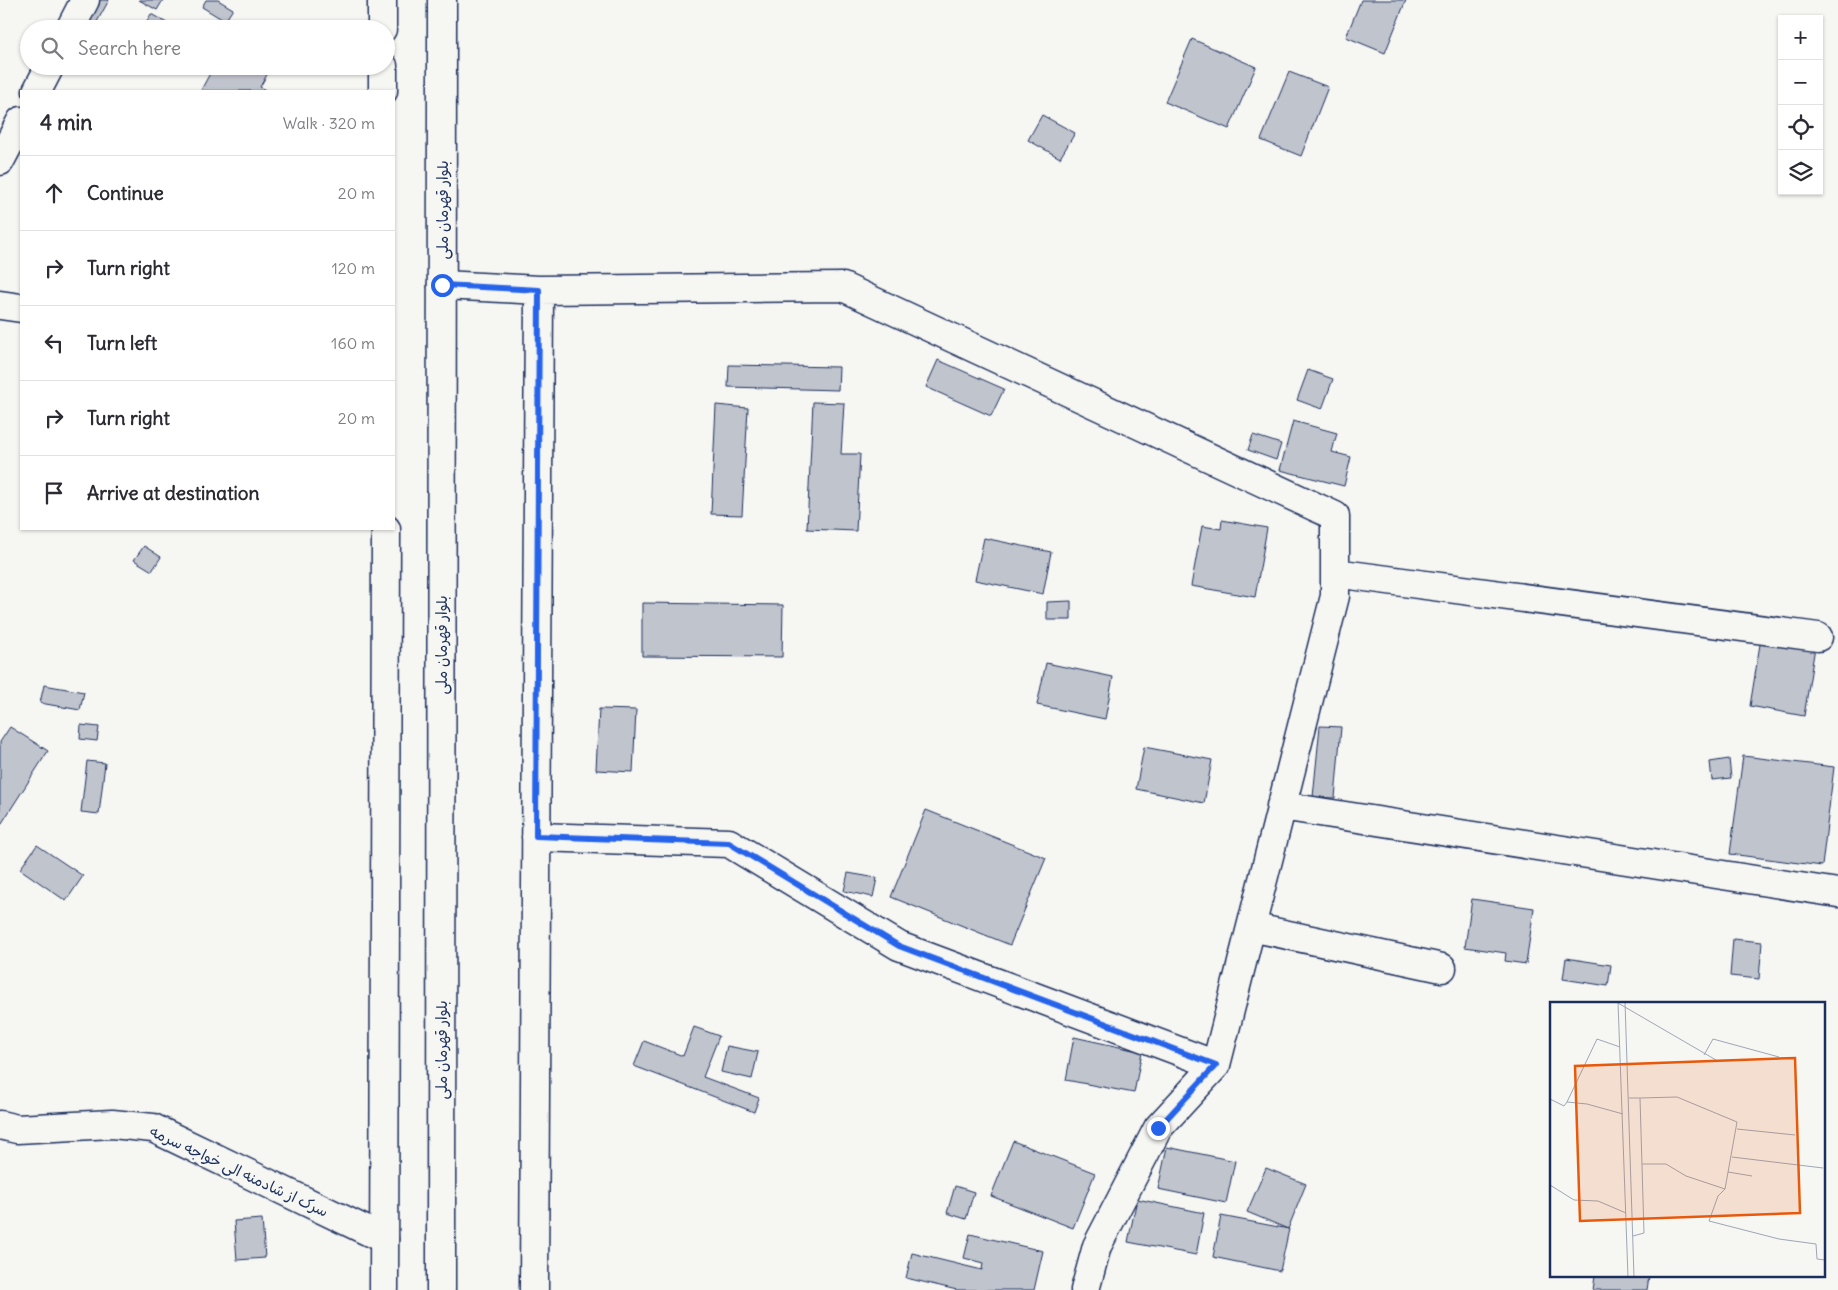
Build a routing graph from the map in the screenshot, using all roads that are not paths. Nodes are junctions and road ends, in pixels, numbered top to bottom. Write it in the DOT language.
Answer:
graph roads {
  1 [pos="85,0"];
  2 [pos="382,0"];
  3 [pos="442,0"];
  4 [pos="75,20"];
  5 [pos="382,20"];
  6 [pos="45,75"];
  7 [pos="383,75"];
  8 [pos="38,90"];
  9 [pos="383,90"];
  10 [pos="20,123"];
  11 [pos="0,161"];
  12 [pos="442,285"];
  13 [pos="539,290"];
  14 [pos="0,305"];
  15 [pos="20,308"];
  16 [pos="386,530"];
  17 [pos="1335,573"];
  18 [pos="1818,637"];
  19 [pos="1281,806"];
  20 [pos="536,836"];
  21 [pos="1838,892"];
  22 [pos="1251,927"];
  23 [pos="1442,968"];
  24 [pos="1216,1065"];
  25 [pos="0,1126"];
  26 [pos="384,1239"];
  27 [pos="384,1290"];
  28 [pos="441,1290"];
  29 [pos="534,1290"];
  30 [pos="1085,1290"];
  1 -- 4 [label="main road"];
  2 -- 5 [label="main road"];
  3 -- 12 [label="main road, بلوار قهرمان ملی"];
  6 -- 8 [label="main road"];
  7 -- 9 [label="main road"];
  10 -- 11 [label="main road"];
  12 -- 13 [label="main road"];
  12 -- 28 [label="main road, بلوار قهرمان ملی"];
  13 -- 17 [label="main road"];
  13 -- 20 [label="main road"];
  14 -- 15 [label="main road"];
  16 -- 26 [label="main road"];
  17 -- 18 [label="main road"];
  17 -- 19 [label="main road"];
  19 -- 21 [label="main road"];
  19 -- 22 [label="main road"];
  20 -- 24 [label="main road"];
  20 -- 29 [label="main road"];
  22 -- 23 [label="main road"];
  22 -- 24 [label="main road"];
  24 -- 30 [label="main road"];
  25 -- 26 [label="main road, سرک از شادمنه الی خواجه سرمه"];
  26 -- 27 [label="main road"];
}
